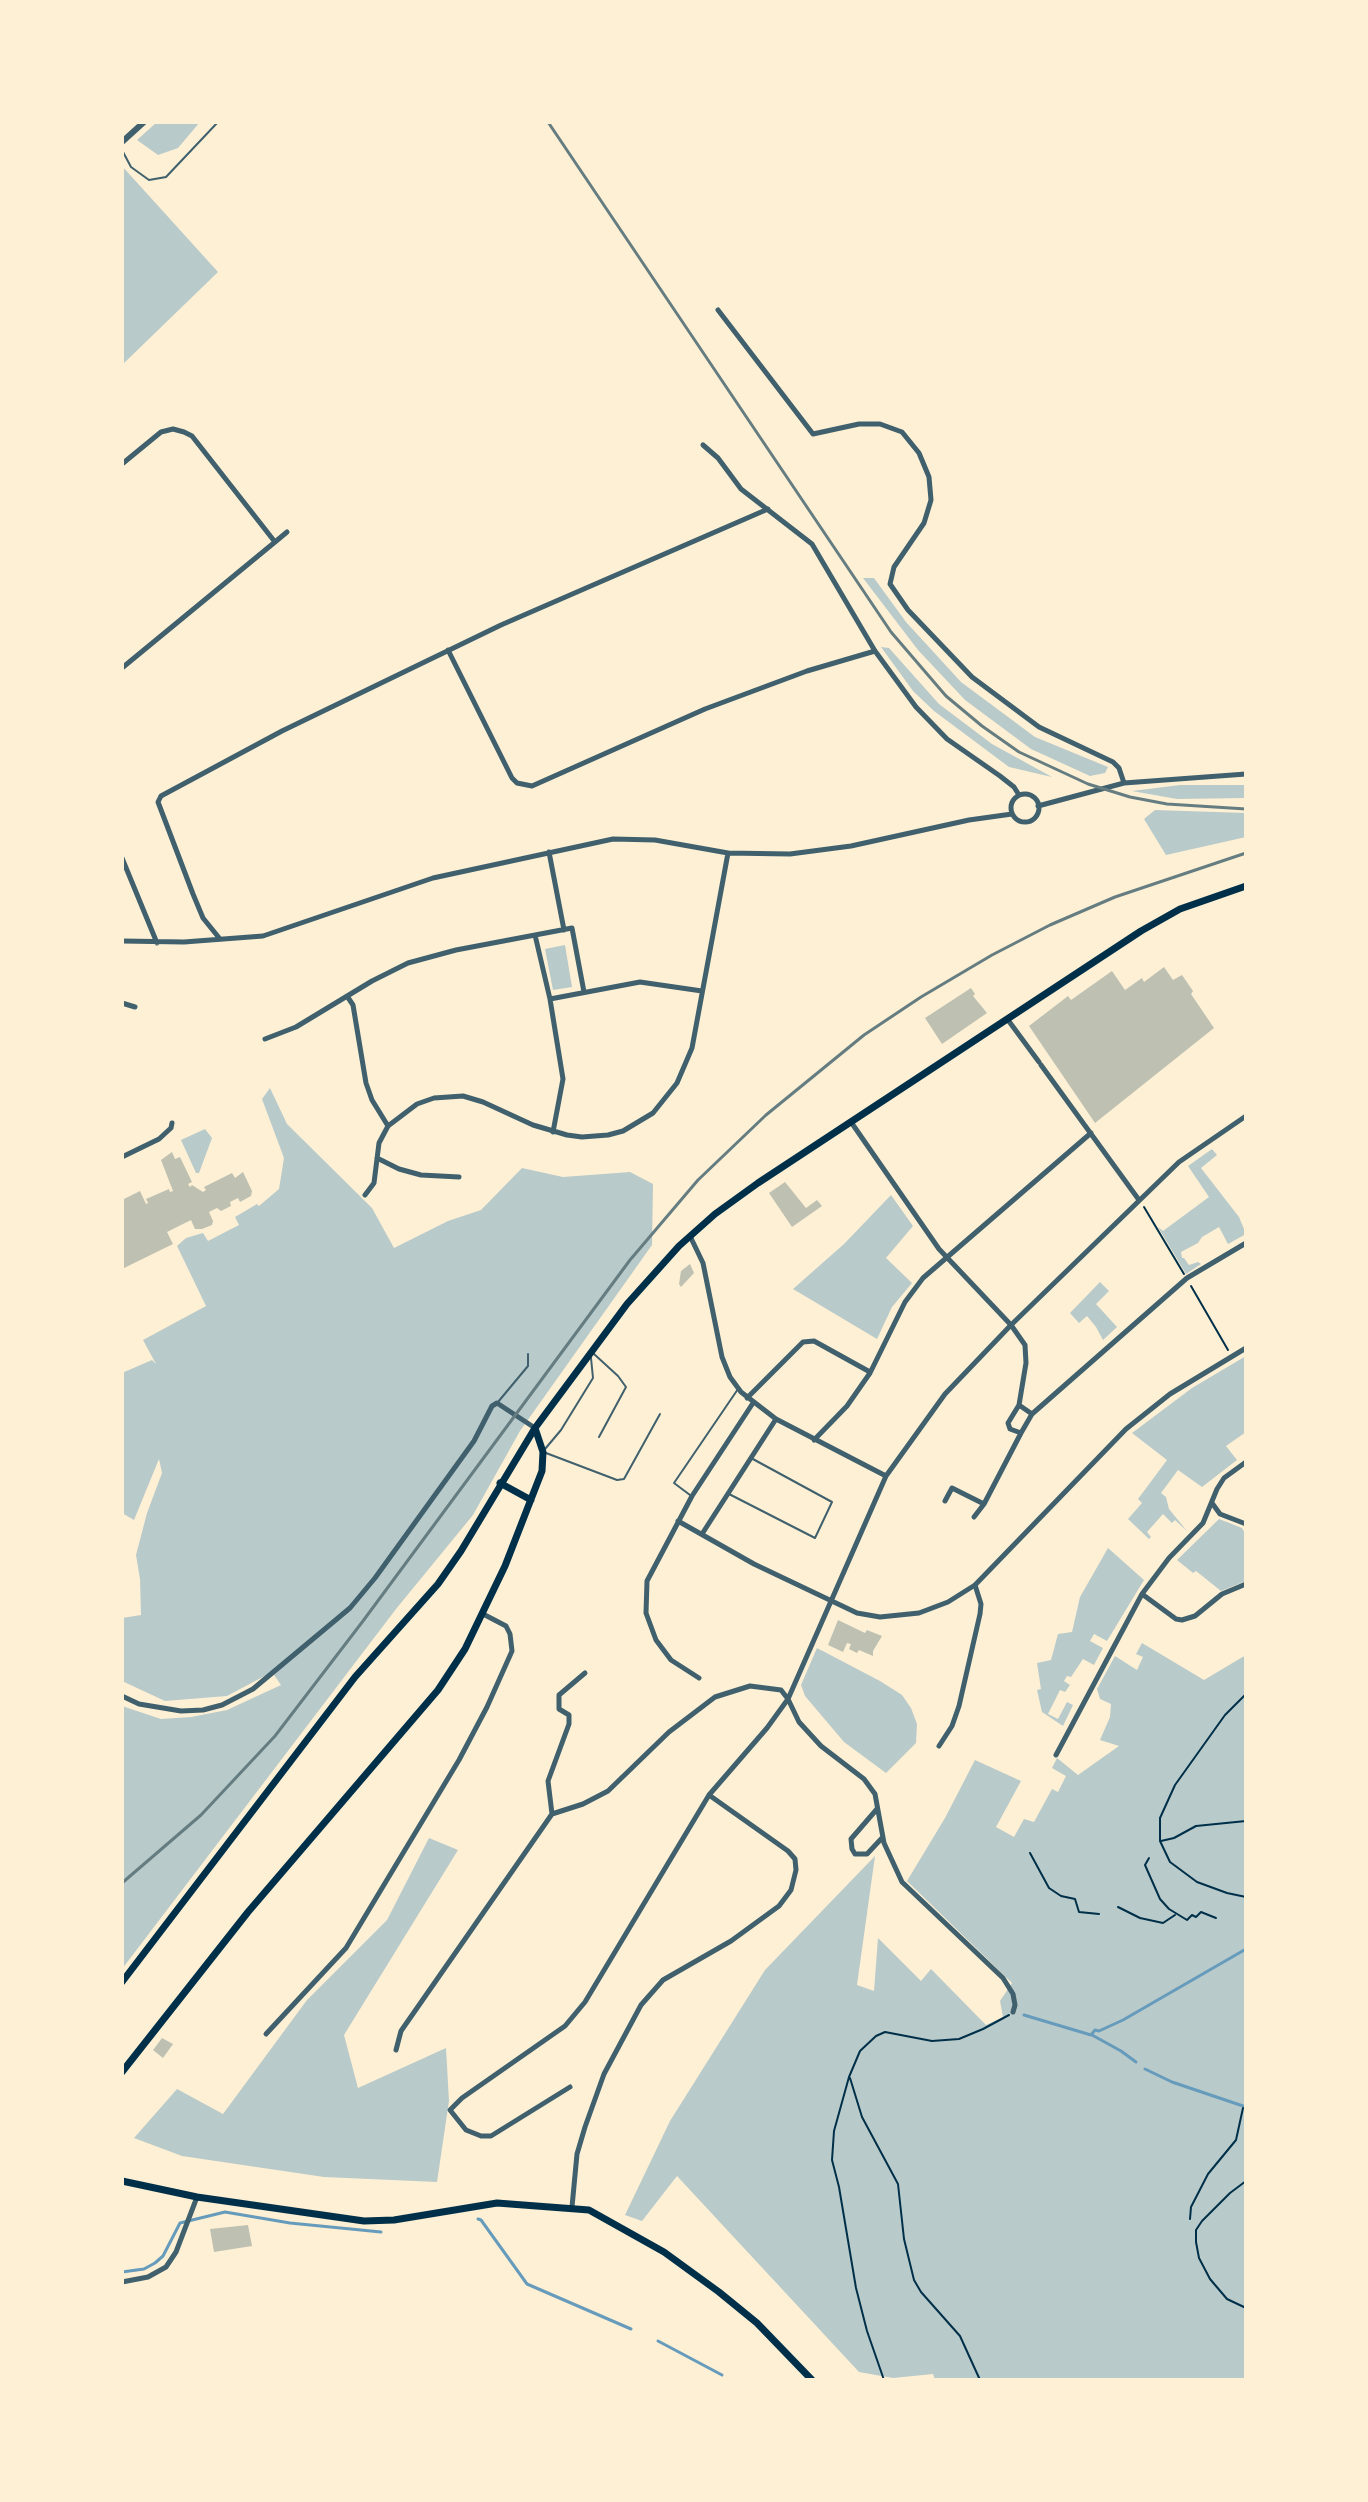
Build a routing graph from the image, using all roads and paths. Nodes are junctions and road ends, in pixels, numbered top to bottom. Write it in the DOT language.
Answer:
graph roads {
  1 [pos="144,122"];
  2 [pos="218,122"];
  3 [pos="122,142"];
  4 [pos="122,150"];
  5 [pos="718,310"];
  6 [pos="703,445"];
  7 [pos="122,464"];
  8 [pos="768,509"];
  9 [pos="287,532"];
  10 [pos="275,542"];
  11 [pos="448,650"];
  12 [pos="875,651"];
  13 [pos="122,668"];
  14 [pos="1246,774"];
  15 [pos="1124,783"];
  16 [pos="1019,795"];
  17 [pos="1038,806"];
  18 [pos="1012,814"];
  19 [pos="549,852"];
  20 [pos="728,853"];
  21 [pos="122,858"];
  22 [pos="1246,886"];
  23 [pos="564,930"];
  24 [pos="535,935"];
  25 [pos="221,940"];
  26 [pos="122,941"];
  27 [pos="157,943"];
  28 [pos="702,991"];
  29 [pos="584,992"];
  30 [pos="347,996"];
  31 [pos="550,999"];
  32 [pos="122,1003"];
  33 [pos="135,1007"];
  34 [pos="1008,1020"];
  35 [pos="265,1039"];
  36 [pos="1246,1116"];
  37 [pos="851,1122"];
  38 [pos="172,1123"];
  39 [pos="388,1126"];
  40 [pos="553,1132"];
  41 [pos="1091,1133"];
  42 [pos="122,1157"];
  43 [pos="377,1158"];
  44 [pos="459,1177"];
  45 [pos="365,1195"];
  46 [pos="1139,1200"];
  47 [pos="690,1235"];
  48 [pos="1246,1243"];
  49 [pos="947,1258"];
  50 [pos="1011,1325"];
  51 [pos="1246,1348"];
  52 [pos="591,1352"];
  53 [pos="528,1354"];
  54 [pos="870,1372"];
  55 [pos="738,1388"];
  56 [pos="747,1398"];
  57 [pos="497,1403"];
  58 [pos="753,1403"];
  59 [pos="1019,1405"];
  60 [pos="660,1414"];
  61 [pos="1032,1414"];
  62 [pos="776,1419"];
  63 [pos="535,1428"];
  64 [pos="1021,1433"];
  65 [pos="599,1437"];
  66 [pos="814,1440"];
  67 [pos="543,1452"];
  68 [pos="750,1458"];
  69 [pos="1246,1462"];
  70 [pos="886,1476"];
  71 [pos="500,1483"];
  72 [pos="727,1493"];
  73 [pos="692,1496"];
  74 [pos="531,1500"];
  75 [pos="945,1501"];
  76 [pos="1212,1503"];
  77 [pos="984,1504"];
  78 [pos="974,1517"];
  79 [pos="678,1521"];
  80 [pos="1246,1524"];
  81 [pos="702,1534"];
  82 [pos="1246,1584"];
  83 [pos="975,1585"];
  84 [pos="1142,1594"];
  85 [pos="830,1602"];
  86 [pos="483,1614"];
  87 [pos="585,1673"];
  88 [pos="699,1678"];
  89 [pos="1246,1694"];
  90 [pos="122,1696"];
  91 [pos="788,1699"];
  92 [pos="939,1746"];
  93 [pos="1056,1755"];
  94 [pos="709,1795"];
  95 [pos="878,1808"];
  96 [pos="552,1814"];
  97 [pos="1246,1821"];
  98 [pos="882,1838"];
  99 [pos="1160,1841"];
  100 [pos="1030,1853"];
  101 [pos="1149,1858"];
  102 [pos="1246,1897"];
  103 [pos="1118,1907"];
  104 [pos="1099,1914"];
  105 [pos="1177,1914"];
  106 [pos="1216,1918"];
  107 [pos="122,1982"];
  108 [pos="1013,2012"];
  109 [pos="266,2034"];
  110 [pos="396,2050"];
  111 [pos="122,2072"];
  112 [pos="849,2077"];
  113 [pos="570,2087"];
  114 [pos="1243,2108"];
  115 [pos="122,2181"];
  116 [pos="1246,2181"];
  117 [pos="197,2197"];
  118 [pos="572,2207"];
  119 [pos="1190,2219"];
  120 [pos="122,2282"];
  121 [pos="1246,2308"];
  122 [pos="812,2380"];
  123 [pos="884,2380"];
  124 [pos="980,2380"];
  1 -- 3 [label="street"];
  2 -- 4 [label="lane"];
  5 -- 15 [label="street"];
  6 -- 8 [label="street"];
  7 -- 10 [label="street"];
  8 -- 11 [label="street"];
  8 -- 12 [label="street"];
  9 -- 10 [label="street"];
  10 -- 13 [label="street"];
  11 -- 12 [label="street"];
  11 -- 25 [label="street"];
  12 -- 16 [label="street"];
  14 -- 15 [label="street"];
  15 -- 17 [label="street"];
  16 -- 17 [label="street"];
  16 -- 18 [label="street"];
  17 -- 18 [label="street"];
  18 -- 20 [label="street"];
  19 -- 20 [label="street"];
  19 -- 23 [label="street"];
  19 -- 25 [label="street"];
  20 -- 28 [label="street"];
  21 -- 27 [label="street"];
  22 -- 34 [label="main road"];
  23 -- 24 [label="street"];
  23 -- 29 [label="street"];
  24 -- 30 [label="street"];
  24 -- 31 [label="street"];
  25 -- 27 [label="street"];
  26 -- 27 [label="street"];
  28 -- 29 [label="street"];
  28 -- 40 [label="street"];
  29 -- 31 [label="street"];
  30 -- 35 [label="street"];
  30 -- 39 [label="street"];
  31 -- 40 [label="street"];
  32 -- 33 [label="street"];
  34 -- 37 [label="main road"];
  34 -- 41 [label="street"];
  36 -- 46 [label="street"];
  37 -- 47 [label="main road"];
  37 -- 49 [label="street"];
  38 -- 42 [label="street"];
  39 -- 40 [label="street"];
  39 -- 43 [label="street"];
  41 -- 46 [label="street"];
  41 -- 49 [label="street"];
  43 -- 44 [label="street"];
  43 -- 45 [label="street"];
  46 -- 50 [label="street"];
  47 -- 52 [label="main road"];
  47 -- 55 [label="street"];
  48 -- 61 [label="street"];
  49 -- 50 [label="street"];
  49 -- 54 [label="street"];
  50 -- 59 [label="street"];
  50 -- 70 [label="street"];
  51 -- 83 [label="street"];
  52 -- 63 [label="main road"];
  52 -- 65 [label="lane"];
  52 -- 67 [label="lane"];
  53 -- 57 [label="lane"];
  54 -- 56 [label="street"];
  54 -- 66 [label="street"];
  55 -- 56 [label="street"];
  55 -- 73 [label="lane"];
  56 -- 58 [label="street"];
  57 -- 63 [label="street"];
  57 -- 90 [label="street"];
  58 -- 62 [label="street"];
  58 -- 73 [label="street"];
  59 -- 61 [label="street"];
  59 -- 64 [label="street"];
  60 -- 67 [label="lane"];
  61 -- 64 [label="street"];
  62 -- 66 [label="street"];
  62 -- 68 [label="street"];
  63 -- 67 [label="main road"];
  63 -- 71 [label="main road"];
  64 -- 77 [label="street"];
  66 -- 70 [label="street"];
  67 -- 74 [label="main road"];
  68 -- 72 [label="street"];
  68 -- 72 [label="lane"];
  69 -- 76 [label="street"];
  70 -- 85 [label="street"];
  71 -- 74 [label="main road"];
  71 -- 107 [label="main road"];
  72 -- 81 [label="street"];
  73 -- 79 [label="street"];
  74 -- 86 [label="main road"];
  75 -- 77 [label="street"];
  76 -- 80 [label="street"];
  76 -- 84 [label="street"];
  77 -- 78 [label="street"];
  79 -- 81 [label="street"];
  79 -- 88 [label="street"];
  81 -- 85 [label="street"];
  82 -- 84 [label="street"];
  83 -- 85 [label="street"];
  83 -- 92 [label="street"];
  84 -- 93 [label="street"];
  85 -- 91 [label="street"];
  86 -- 109 [label="street"];
  86 -- 111 [label="main road"];
  87 -- 96 [label="street"];
  89 -- 99 [label="path"];
  91 -- 94 [label="street"];
  91 -- 95 [label="street"];
  91 -- 96 [label="street"];
  94 -- 113 [label="street"];
  94 -- 118 [label="street"];
  95 -- 98 [label="street"];
  95 -- 98 [label="street"];
  96 -- 110 [label="street"];
  97 -- 99 [label="path"];
  98 -- 108 [label="street"];
  99 -- 102 [label="path"];
  100 -- 104 [label="path"];
  101 -- 105 [label="path"];
  103 -- 105 [label="path"];
  105 -- 106 [label="path"];
  108 -- 112 [label="path"];
  112 -- 123 [label="path"];
  112 -- 124 [label="path"];
  114 -- 119 [label="path"];
  115 -- 117 [label="main road"];
  116 -- 121 [label="path"];
  117 -- 118 [label="main road"];
  117 -- 120 [label="street"];
  118 -- 122 [label="main road"];
}
